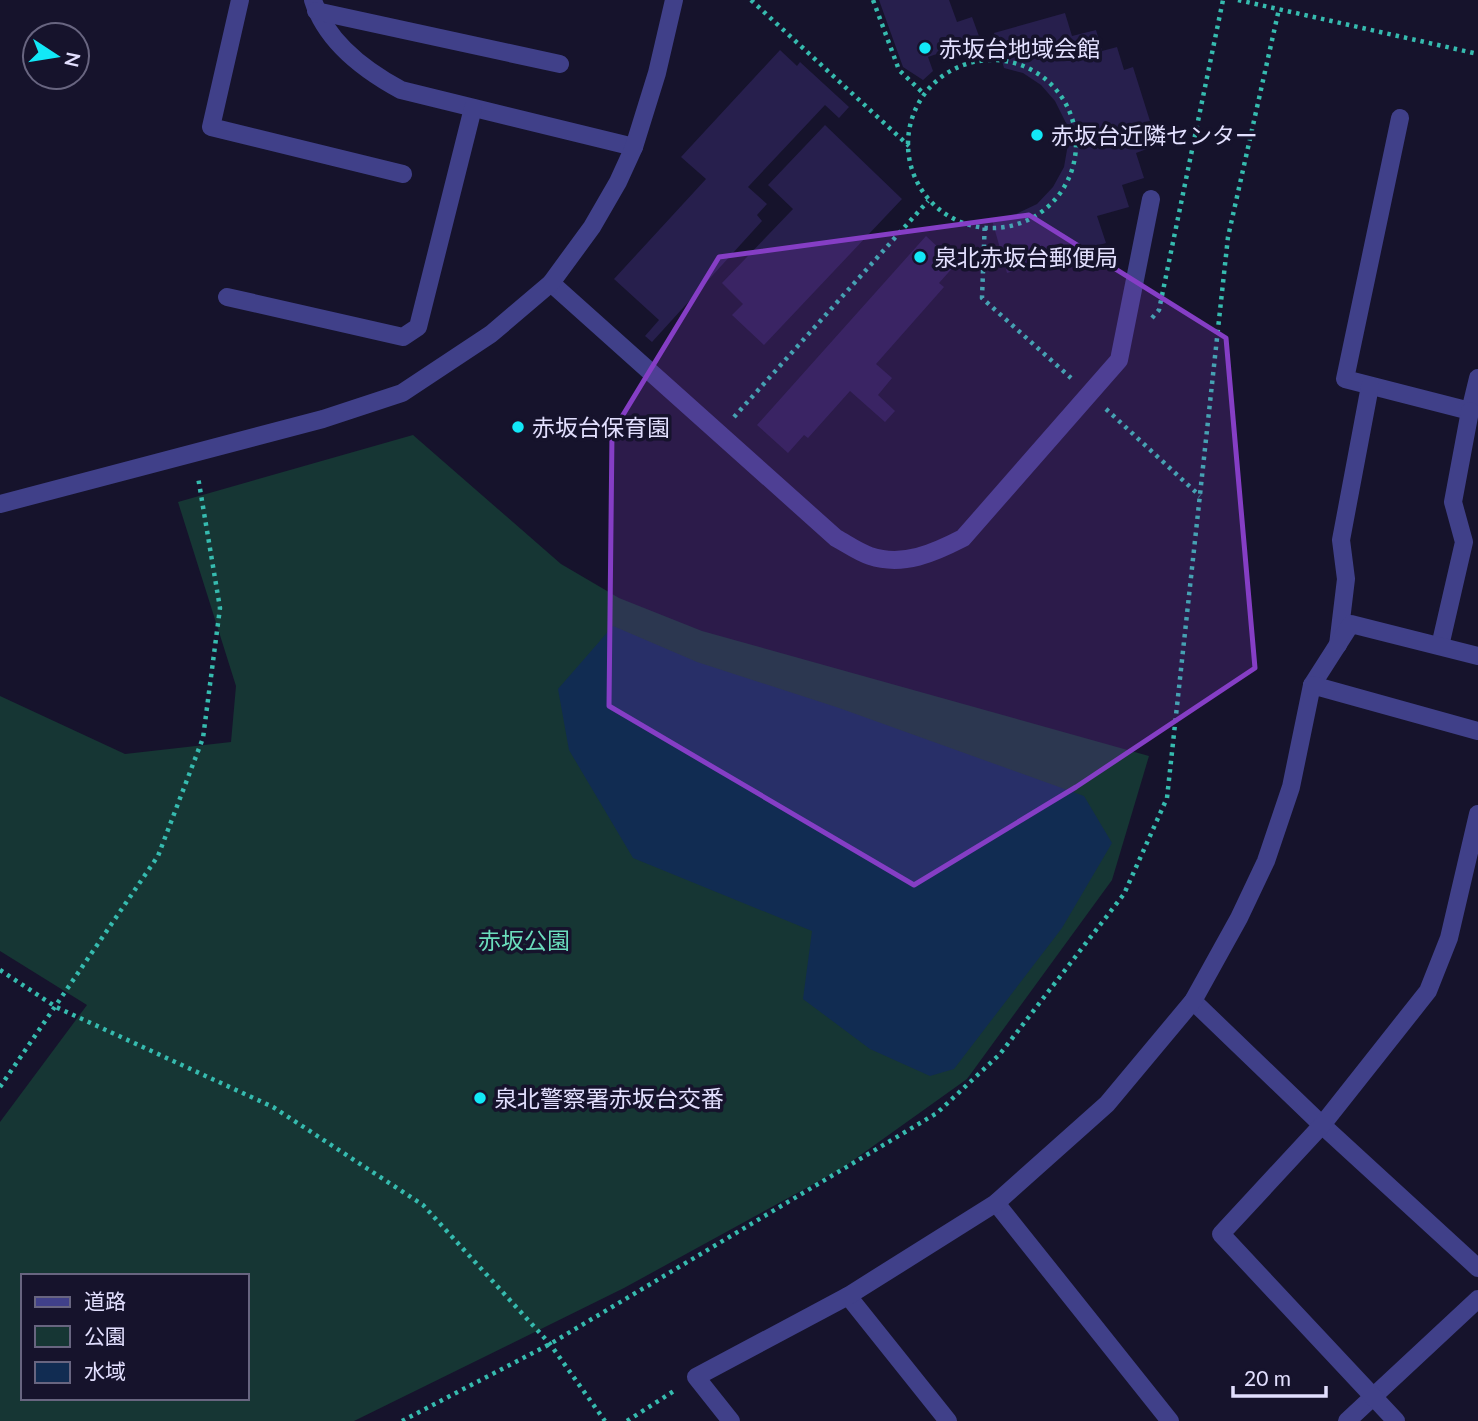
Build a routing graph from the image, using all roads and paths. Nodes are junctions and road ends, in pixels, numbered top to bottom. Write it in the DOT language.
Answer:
graph roads {
  1 [pos="240,0"];
  2 [pos="674,0"];
  3 [pos="751,0"];
  4 [pos="873,0"];
  5 [pos="1223,0"];
  6 [pos="1239,0"];
  7 [pos="315,6"];
  8 [pos="1279,9"];
  9 [pos="1478,54"];
  10 [pos="560,64"];
  11 [pos="923,93"];
  12 [pos="473,108"];
  13 [pos="1400,118"];
  14 [pos="909,146"];
  15 [pos="634,147"];
  16 [pos="403,174"];
  17 [pos="1151,199"];
  18 [pos="928,201"];
  19 [pos="985,219"];
  20 [pos="984,228"];
  21 [pos="551,283"];
  22 [pos="226,298"];
  23 [pos="1151,320"];
  24 [pos="1478,378"];
  25 [pos="1370,386"];
  26 [pos="1090,394"];
  27 [pos="1470,411"];
  28 [pos="719,434"];
  29 [pos="194,452"];
  30 [pos="1470,461"];
  31 [pos="1200,496"];
  32 [pos="0,504"];
  33 [pos="1338,645"];
  34 [pos="1440,646"];
  35 [pos="1478,656"];
  36 [pos="1312,685"];
  37 [pos="1478,731"];
  38 [pos="1478,814"];
  39 [pos="1475,843"];
  40 [pos="0,970"];
  41 [pos="1193,1001"];
  42 [pos="56,1007"];
  43 [pos="0,1087"];
  44 [pos="1322,1125"];
  45 [pos="996,1203"];
  46 [pos="1478,1268"];
  47 [pos="848,1296"];
  48 [pos="1478,1299"];
  49 [pos="550,1344"];
  50 [pos="696,1377"];
  51 [pos="1374,1397"];
  52 [pos="402,1421"];
  53 [pos="606,1421"];
  54 [pos="627,1421"];
  55 [pos="731,1421"];
  56 [pos="948,1421"];
  57 [pos="1170,1421"];
  58 [pos="1347,1421"];
  59 [pos="1396,1421"];
  1 -- 16 [label="street"];
  2 -- 15 [label="street"];
  3 -- 14 [label="path"];
  4 -- 11 [label="path"];
  5 -- 23 [label="path"];
  6 -- 8 [label="path"];
  7 -- 10 [label="street"];
  7 -- 12 [label="street"];
  8 -- 9 [label="path"];
  8 -- 31 [label="path"];
  11 -- 14 [label="path"];
  11 -- 20 [label="path"];
  12 -- 15 [label="street"];
  12 -- 22 [label="street"];
  13 -- 25 [label="street"];
  14 -- 18 [label="path"];
  15 -- 21 [label="street"];
  17 -- 26 [label="street"];
  18 -- 20 [label="path"];
  18 -- 28 [label="path"];
  19 -- 20 [label="path"];
  20 -- 26 [label="path"];
  21 -- 28 [label="street"];
  21 -- 29 [label="street"];
  24 -- 27 [label="street"];
  25 -- 27 [label="street"];
  25 -- 33 [label="street"];
  26 -- 28 [label="street"];
  26 -- 31 [label="path"];
  27 -- 30 [label="street"];
  29 -- 32 [label="street"];
  29 -- 42 [label="path"];
  30 -- 34 [label="street"];
  31 -- 49 [label="path"];
  33 -- 34 [label="street"];
  33 -- 36 [label="street"];
  34 -- 35 [label="street"];
  36 -- 37 [label="street"];
  36 -- 41 [label="street"];
  38 -- 39 [label="street"];
  39 -- 44 [label="street"];
  40 -- 42 [label="path"];
  41 -- 44 [label="street"];
  41 -- 45 [label="street"];
  42 -- 43 [label="path"];
  42 -- 49 [label="path"];
  44 -- 46 [label="street"];
  44 -- 51 [label="street"];
  45 -- 47 [label="street"];
  45 -- 57 [label="street"];
  47 -- 50 [label="street"];
  47 -- 56 [label="street"];
  48 -- 51 [label="street"];
  49 -- 52 [label="path"];
  49 -- 53 [label="path"];
  50 -- 54 [label="path"];
  50 -- 55 [label="street"];
  51 -- 58 [label="street"];
  51 -- 59 [label="street"];
}
